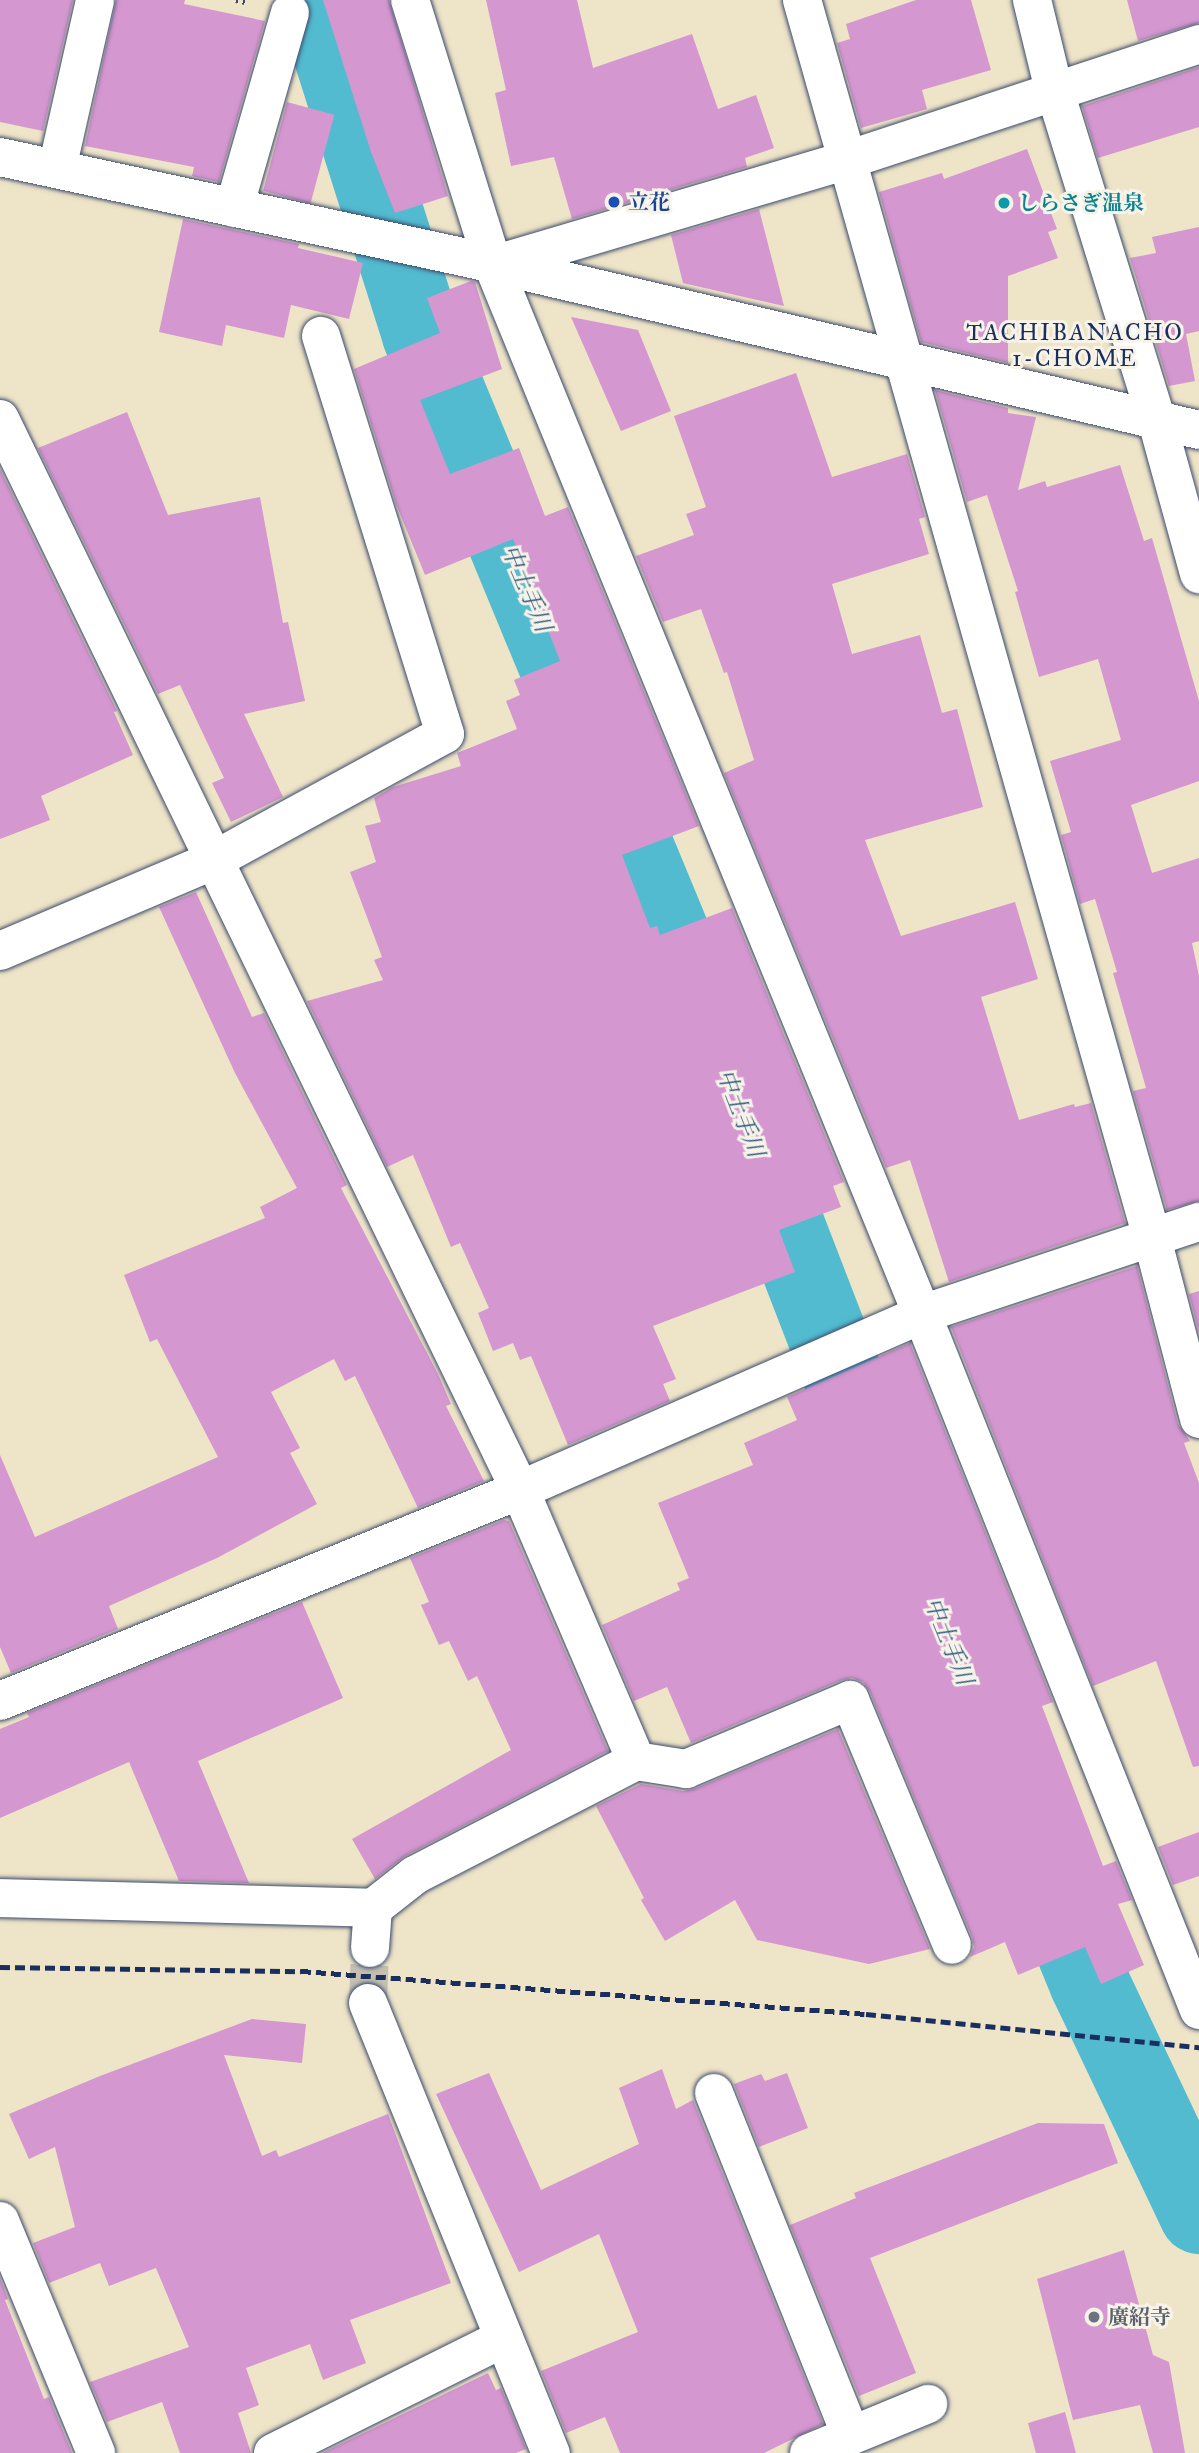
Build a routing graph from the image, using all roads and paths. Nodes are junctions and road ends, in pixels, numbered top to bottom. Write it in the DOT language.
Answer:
graph roads {
  1 [pos="94,0"];
  2 [pos="410,0"];
  3 [pos="802,0"];
  4 [pos="1032,0"];
  5 [pos="290,13"];
  6 [pos="1199,44"];
  7 [pos="1055,93"];
  8 [pos="0,157"];
  9 [pos="847,160"];
  10 [pos="57,169"];
  11 [pos="234,208"];
  12 [pos="485,262"];
  13 [pos="321,336"];
  14 [pos="903,361"];
  15 [pos="1157,421"];
  16 [pos="1,423"];
  17 [pos="1199,430"];
  18 [pos="1199,575"];
  19 [pos="214,860"];
  20 [pos="0,951"];
  21 [pos="1199,1222"];
  22 [pos="1152,1238"];
  23 [pos="922,1314"];
  24 [pos="1199,1419"];
  25 [pos="520,1490"];
  26 [pos="2,1694"];
  27 [pos="636,1761"];
  28 [pos="0,1898"];
  29 [pos="373,1908"];
  30 [pos="953,1945"];
  31 [pos="370,1948"];
  32 [pos="368,2003"];
  33 [pos="1199,2010"];
  34 [pos="714,2093"];
  35 [pos="0,2221"];
  36 [pos="503,2338"];
  37 [pos="928,2404"];
  38 [pos="851,2435"];
  39 [pos="278,2452"];
  40 [pos="96,2453"];
  41 [pos="551,2453"];
  42 [pos="809,2453"];
  1 -- 10 [label="street"];
  2 -- 12 [label="street"];
  3 -- 9 [label="street"];
  4 -- 7 [label="street"];
  5 -- 11 [label="street"];
  6 -- 7 [label="street"];
  7 -- 9 [label="street"];
  7 -- 15 [label="street"];
  8 -- 10 [label="street"];
  9 -- 12 [label="street"];
  9 -- 14 [label="street"];
  10 -- 11 [label="street"];
  11 -- 12 [label="street"];
  12 -- 14 [label="street"];
  12 -- 23 [label="street"];
  13 -- 19 [label="street"];
  14 -- 15 [label="street"];
  14 -- 22 [label="street"];
  15 -- 17 [label="street"];
  15 -- 18 [label="street"];
  16 -- 19 [label="street"];
  19 -- 20 [label="street"];
  19 -- 25 [label="street"];
  21 -- 22 [label="street"];
  22 -- 23 [label="street"];
  22 -- 24 [label="street"];
  23 -- 25 [label="street"];
  23 -- 33 [label="street"];
  25 -- 26 [label="street"];
  25 -- 27 [label="street"];
  27 -- 29 [label="street"];
  27 -- 30 [label="street"];
  28 -- 29 [label="street"];
  29 -- 31 [label="street"];
  32 -- 36 [label="street"];
  34 -- 38 [label="street"];
  35 -- 40 [label="street"];
  36 -- 39 [label="street"];
  36 -- 41 [label="street"];
  37 -- 38 [label="street"];
  38 -- 42 [label="street"];
}
